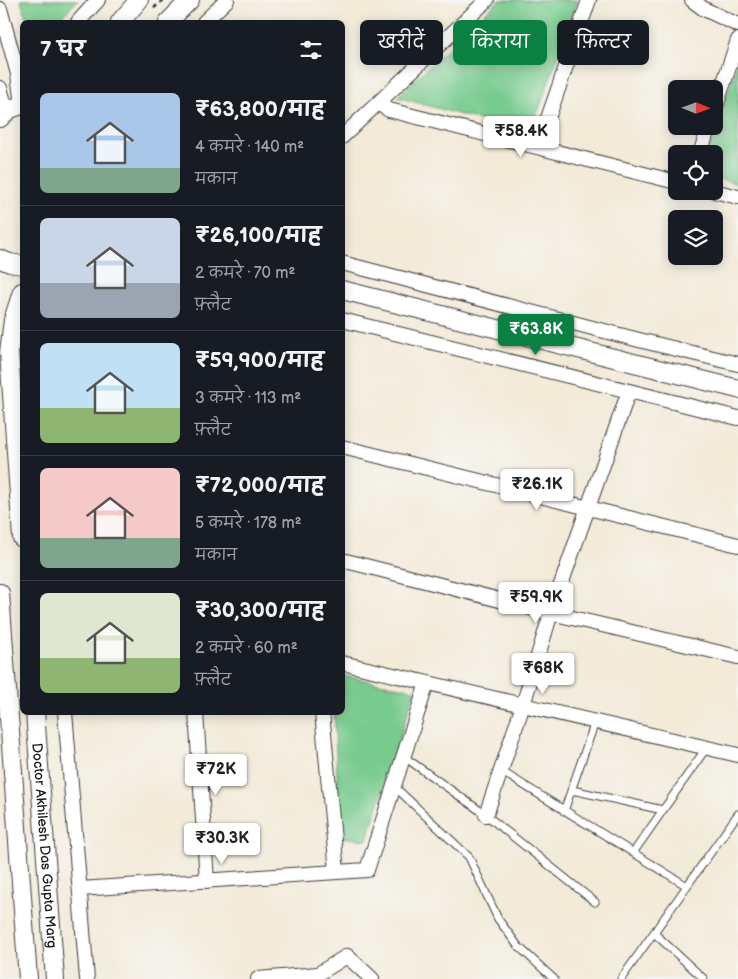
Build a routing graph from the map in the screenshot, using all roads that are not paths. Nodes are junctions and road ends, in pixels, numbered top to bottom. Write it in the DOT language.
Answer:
graph roads {
  1 [pos="98,0"];
  2 [pos="139,0"];
  3 [pos="190,0"];
  4 [pos="227,0"];
  5 [pos="487,0"];
  6 [pos="589,0"];
  7 [pos="692,0"];
  8 [pos="0,9"];
  9 [pos="80,20"];
  10 [pos="122,20"];
  11 [pos="170,20"];
  12 [pos="206,20"];
  13 [pos="738,25"];
  14 [pos="738,40"];
  15 [pos="723,85"];
  16 [pos="0,88"];
  17 [pos="378,103"];
  18 [pos="13,110"];
  19 [pos="345,134"];
  20 [pos="538,147"];
  21 [pos="668,180"];
  22 [pos="723,193"];
  23 [pos="738,197"];
  24 [pos="0,259"];
  25 [pos="345,264"];
  26 [pos="20,265"];
  27 [pos="345,291"];
  28 [pos="20,298"];
  29 [pos="345,321"];
  30 [pos="738,364"];
  31 [pos="738,389"];
  32 [pos="628,391"];
  33 [pos="738,418"];
  34 [pos="345,449"];
  35 [pos="20,509"];
  36 [pos="588,509"];
  37 [pos="738,545"];
  38 [pos="345,561"];
  39 [pos="0,593"];
  40 [pos="551,613"];
  41 [pos="738,657"];
  42 [pos="345,664"];
  43 [pos="427,683"];
  44 [pos="523,705"];
  45 [pos="35,715"];
  46 [pos="65,715"];
  47 [pos="196,715"];
  48 [pos="322,715"];
  49 [pos="595,722"];
  50 [pos="707,747"];
  51 [pos="738,755"];
  52 [pos="403,756"];
  53 [pos="501,772"];
  54 [pos="394,785"];
  55 [pos="572,790"];
  56 [pos="663,810"];
  57 [pos="564,811"];
  58 [pos="738,814"];
  59 [pos="486,815"];
  60 [pos="633,853"];
  61 [pos="337,872"];
  62 [pos="207,881"];
  63 [pos="687,886"];
  64 [pos="80,889"];
  65 [pos="595,902"];
  66 [pos="654,933"];
  67 [pos="318,976"];
  68 [pos="28,979"];
  69 [pos="55,979"];
  70 [pos="87,979"];
  71 [pos="258,979"];
  72 [pos="372,979"];
  73 [pos="554,979"];
  74 [pos="622,979"];
  75 [pos="704,979"];
  1 -- 9 [label="street"];
  2 -- 10 [label="street"];
  3 -- 11 [label="street"];
  4 -- 12 [label="street"];
  5 -- 17 [label="street"];
  6 -- 20 [label="street"];
  7 -- 13 [label="street"];
  8 -- 18 [label="street"];
  14 -- 15 [label="street"];
  16 -- 18 [label="street"];
  17 -- 19 [label="street"];
  17 -- 20 [label="street"];
  20 -- 21 [label="street"];
  22 -- 23 [label="street"];
  24 -- 26 [label="street"];
  25 -- 30 [label="street"];
  27 -- 31 [label="street"];
  28 -- 35 [label="street"];
  29 -- 32 [label="street"];
  32 -- 33 [label="street"];
  32 -- 36 [label="street"];
  34 -- 36 [label="street"];
  36 -- 37 [label="street"];
  36 -- 40 [label="street"];
  38 -- 40 [label="street"];
  39 -- 68 [label="street, Doctor Akhilesh Das Gupta Marg"];
  40 -- 41 [label="street"];
  40 -- 44 [label="street"];
  42 -- 43 [label="street"];
  43 -- 44 [label="street"];
  43 -- 52 [label="street"];
  44 -- 49 [label="street"];
  44 -- 53 [label="street"];
  45 -- 69 [label="street, Doctor Akhilesh Das Gupta Marg"];
  46 -- 64 [label="street"];
  47 -- 62 [label="street"];
  48 -- 61 [label="street"];
  49 -- 50 [label="street"];
  49 -- 55 [label="lane"];
  50 -- 51 [label="street"];
  50 -- 56 [label="lane"];
  52 -- 54 [label="street"];
  52 -- 59 [label="lane"];
  53 -- 57 [label="lane"];
  53 -- 59 [label="street"];
  54 -- 61 [label="street"];
  54 -- 73 [label="lane"];
  55 -- 56 [label="lane"];
  55 -- 57 [label="lane"];
  56 -- 60 [label="lane"];
  57 -- 60 [label="lane"];
  58 -- 63 [label="lane"];
  59 -- 65 [label="lane"];
  60 -- 63 [label="lane"];
  61 -- 62 [label="street"];
  62 -- 64 [label="street"];
  63 -- 66 [label="lane"];
  64 -- 70 [label="street"];
  66 -- 74 [label="lane"];
  66 -- 75 [label="lane"];
  67 -- 71 [label="street"];
  67 -- 72 [label="street"];
}
